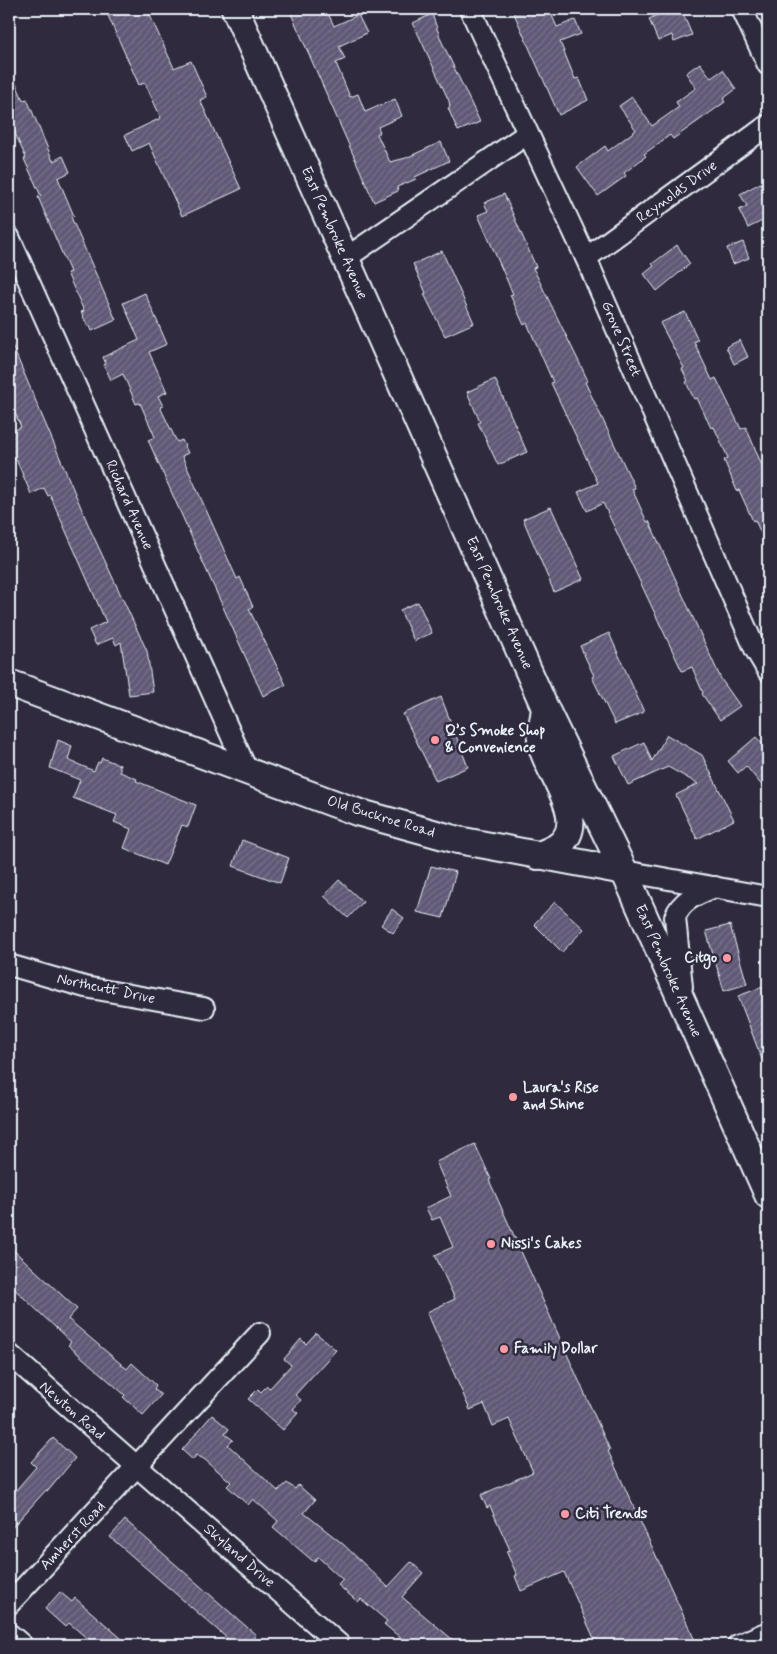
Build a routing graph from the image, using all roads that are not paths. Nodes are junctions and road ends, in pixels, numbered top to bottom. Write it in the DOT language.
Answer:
graph roads {
  1 [pos="235,9"];
  2 [pos="470,9"];
  3 [pos="742,9"];
  4 [pos="768,65"];
  5 [pos="768,125"];
  6 [pos="527,134"];
  7 [pos="9,237"];
  8 [pos="346,258"];
  9 [pos="586,258"];
  10 [pos="768,671"];
  11 [pos="9,683"];
  12 [pos="545,708"];
  13 [pos="248,773"];
  14 [pos="537,856"];
  15 [pos="624,871"];
  16 [pos="715,887"];
  17 [pos="768,896"];
  18 [pos="9,964"];
  19 [pos="684,1005"];
  20 [pos="204,1008"];
  21 [pos="768,1195"];
  22 [pos="260,1333"];
  23 [pos="9,1354"];
  24 [pos="137,1467"];
  25 [pos="9,1604"];
  26 [pos="768,1632"];
  27 [pos="9,1634"];
  28 [pos="22,1645"];
  29 [pos="340,1645"];
  30 [pos="738,1645"];
  1 -- 8 [label="main road, East Pembroke Avenue"];
  2 -- 6 [label="street, Grove Street"];
  3 -- 4 [label="street"];
  5 -- 9 [label="street, Reynolds Drive"];
  6 -- 8 [label="street"];
  6 -- 9 [label="street, Grove Street"];
  7 -- 13 [label="street, Richard Avenue"];
  8 -- 12 [label="main road, East Pembroke Avenue"];
  9 -- 10 [label="street, Grove Street"];
  11 -- 13 [label="main road, Old Buckroe Road"];
  12 -- 14 [label="main road"];
  12 -- 15 [label="main road, East Pembroke Avenue"];
  13 -- 14 [label="main road, Old Buckroe Road"];
  14 -- 15 [label="main road, Old Buckroe Road"];
  15 -- 16 [label="street, Old Buckroe Road"];
  15 -- 19 [label="main road, East Pembroke Avenue"];
  16 -- 17 [label="street, Old Buckroe Road"];
  16 -- 19 [label="street"];
  18 -- 20 [label="street, Northcutt Drive"];
  19 -- 21 [label="main road, East Pembroke Avenue"];
  22 -- 24 [label="street, Amherst Road"];
  23 -- 24 [label="street, Newton Road"];
  24 -- 25 [label="street, Amherst Road"];
  24 -- 29 [label="street, Skyland Drive"];
  26 -- 30 [label="street"];
  27 -- 28 [label="street"];
}
